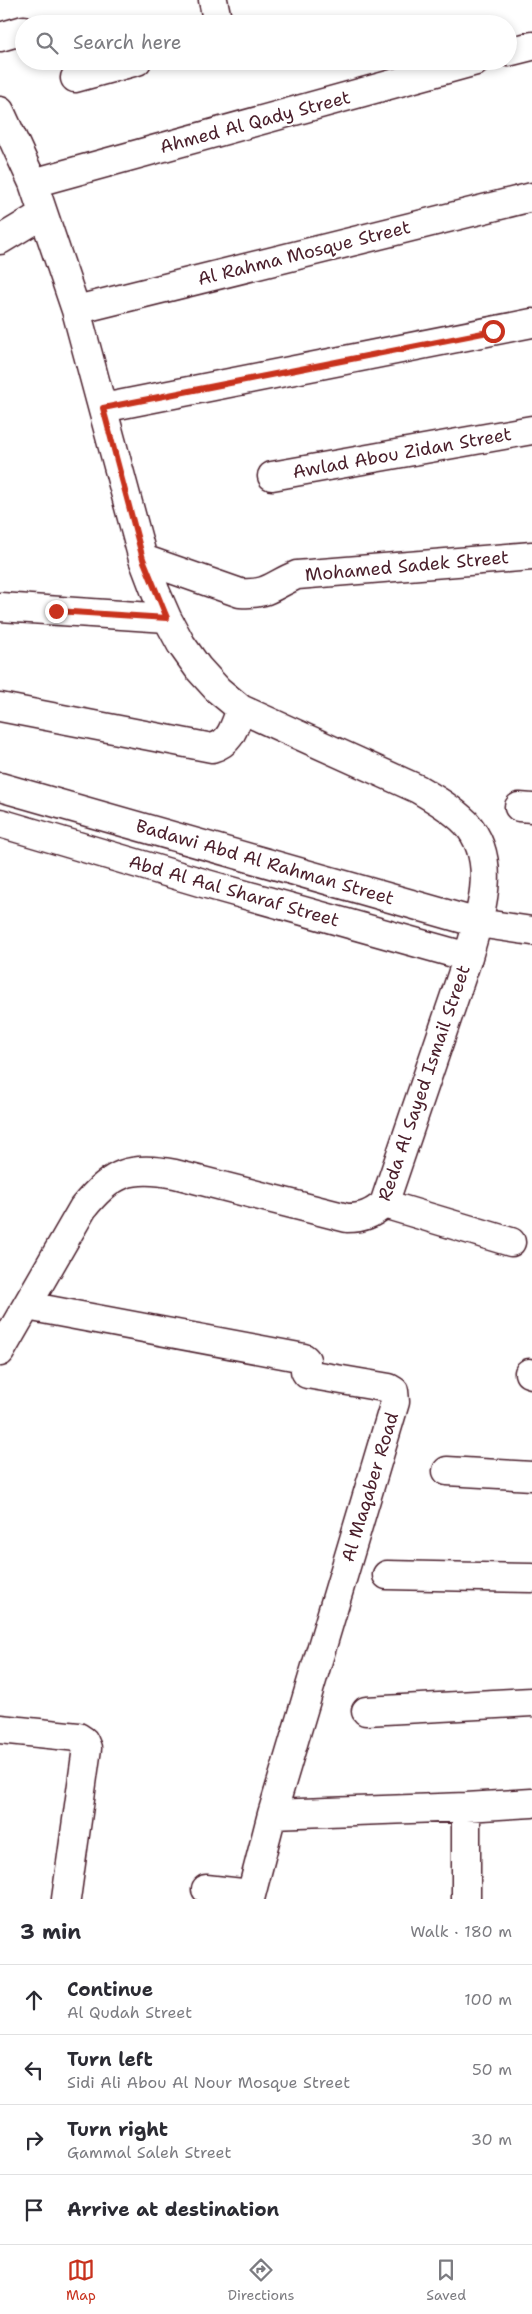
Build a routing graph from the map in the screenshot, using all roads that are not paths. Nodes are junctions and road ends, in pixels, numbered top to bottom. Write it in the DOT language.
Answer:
graph roads {
  1 [pos="213,0"];
  2 [pos="216,15"];
  3 [pos="15,33"];
  4 [pos="0,37"];
  5 [pos="532,46"];
  6 [pos="517,50"];
  7 [pos="104,70"];
  8 [pos="443,70"];
  9 [pos="75,78"];
  10 [pos="0,111"];
  11 [pos="33,183"];
  12 [pos="532,196"];
  13 [pos="43,214"];
  14 [pos="0,240"];
  15 [pos="76,310"];
  16 [pos="532,323"];
  17 [pos="103,408"];
  18 [pos="532,430"];
  19 [pos="272,476"];
  20 [pos="532,556"];
  21 [pos="143,559"];
  22 [pos="0,607"];
  23 [pos="167,618"];
  24 [pos="0,707"];
  25 [pos="241,710"];
  26 [pos="0,787"];
  27 [pos="0,823"];
  28 [pos="478,923"];
  29 [pos="532,931"];
  30 [pos="468,957"];
  31 [pos="384,1204"];
  32 [pos="511,1242"];
  33 [pos="27,1306"];
  34 [pos="0,1352"];
  35 [pos="447,1472"];
  36 [pos="532,1476"];
  37 [pos="387,1576"];
  38 [pos="532,1578"];
  39 [pos="532,1702"];
  40 [pos="366,1711"];
  41 [pos="0,1729"];
  42 [pos="532,1803"];
  43 [pos="466,1808"];
  44 [pos="272,1814"];
  45 [pos="206,1889"];
  46 [pos="251,1896"];
  47 [pos="66,1899"];
  48 [pos="466,1899"];
  1 -- 2 [label="street"];
  3 -- 4 [label="street"];
  5 -- 6 [label="street"];
  7 -- 9 [label="street"];
  8 -- 11 [label="street, Ahmed Al Qady Street"];
  10 -- 11 [label="street, Reda Al Sayed Ismail Street"];
  11 -- 13 [label="street, Reda Al Sayed Ismail Street"];
  12 -- 15 [label="street, Al Rahma Mosque Street"];
  13 -- 14 [label="street"];
  13 -- 15 [label="street, Reda Al Sayed Ismail Street"];
  15 -- 17 [label="street, Reda Al Sayed Ismail Street"];
  16 -- 17 [label="street"];
  17 -- 21 [label="street, Reda Al Sayed Ismail Street"];
  18 -- 19 [label="street, Awlad Abou Zidan Street"];
  20 -- 21 [label="street, Mohamed Sadek Street"];
  21 -- 23 [label="street, Reda Al Sayed Ismail Street"];
  22 -- 23 [label="street"];
  23 -- 25 [label="street, Reda Al Sayed Ismail Street"];
  24 -- 25 [label="street"];
  25 -- 28 [label="street, Reda Al Sayed Ismail Street"];
  26 -- 28 [label="street, Badawi Abd Al Rahman Street"];
  27 -- 30 [label="street, Abd Al Aal Sharaf Street"];
  28 -- 29 [label="street, Badawi Abd Al Rahman Street"];
  28 -- 30 [label="street, Reda Al Sayed Ismail Street"];
  30 -- 31 [label="street, Reda Al Sayed Ismail Street"];
  31 -- 32 [label="street"];
  31 -- 33 [label="street, Reda Al Sayed Ismail Street"];
  33 -- 34 [label="street, Reda Al Sayed Ismail Street"];
  33 -- 44 [label="street, Al Maqaber Road"];
  35 -- 36 [label="street"];
  37 -- 38 [label="street"];
  39 -- 40 [label="street"];
  41 -- 47 [label="street"];
  42 -- 43 [label="street"];
  43 -- 44 [label="street"];
  43 -- 48 [label="street"];
  44 -- 46 [label="street, Al Maqaber Road"];
  45 -- 46 [label="street"];
}
